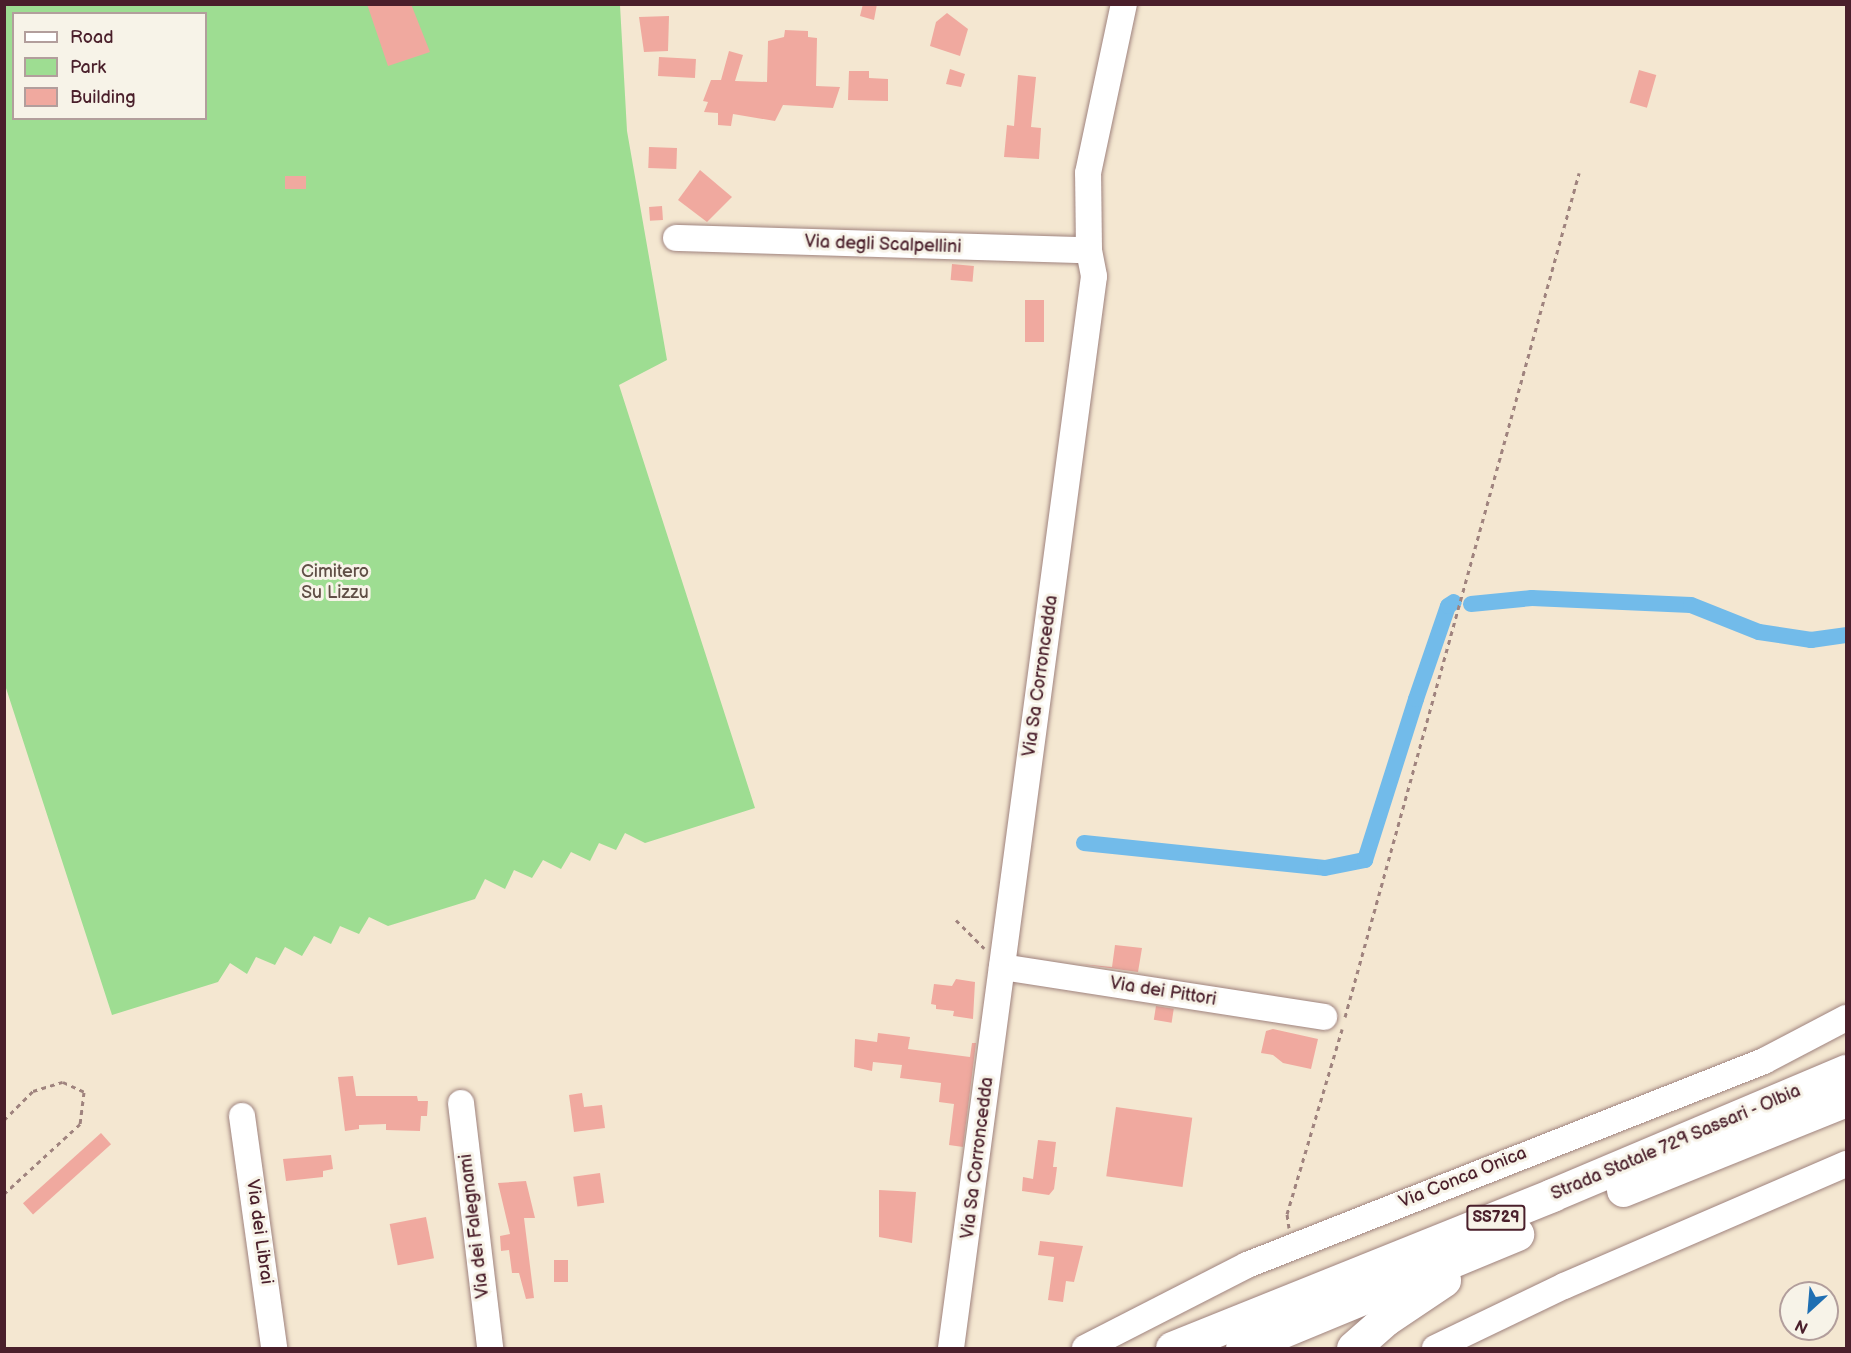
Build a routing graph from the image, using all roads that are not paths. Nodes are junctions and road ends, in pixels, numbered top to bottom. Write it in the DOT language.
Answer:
graph roads {
  1 [pos="1124,4"];
  2 [pos="676,238"];
  3 [pos="1089,250"];
  4 [pos="1002,967"];
  5 [pos="1324,1017"];
  6 [pos="1846,1017"];
  7 [pos="1846,1066"];
  8 [pos="1832,1077"];
  9 [pos="1846,1100"];
  10 [pos="461,1103"];
  11 [pos="242,1116"];
  12 [pos="1846,1164"];
  13 [pos="1502,1240"];
  14 [pos="274,1348"];
  15 [pos="490,1348"];
  16 [pos="951,1348"];
  17 [pos="1085,1348"];
  18 [pos="1172,1348"];
  19 [pos="1242,1348"];
  20 [pos="1353,1348"];
  21 [pos="1435,1348"];
  1 -- 3 [label="street, Via Sa Corroncedda"];
  2 -- 3 [label="street, Via degli Scalpellini"];
  3 -- 4 [label="street, Via Sa Corroncedda"];
  4 -- 5 [label="street, Via dei Pittori"];
  4 -- 16 [label="street, Via Sa Corroncedda"];
  6 -- 17 [label="street, Via Conca Onica"];
  7 -- 8 [label="highway, Strada Statale 729 Sassari - Olbia"];
  8 -- 18 [label="highway, Strada Statale 729 Sassari - Olbia / SS729"];
  9 -- 13 [label="highway, Strada Statale 729 Sassari - Olbia / SS729"];
  10 -- 15 [label="street, Via dei Falegnami"];
  11 -- 14 [label="street, Via dei Librai"];
  12 -- 21 [label="street"];
  13 -- 19 [label="highway, Strada Statale 729 Sassari - Olbia / SS729"];
  13 -- 20 [label="highway"];
}
